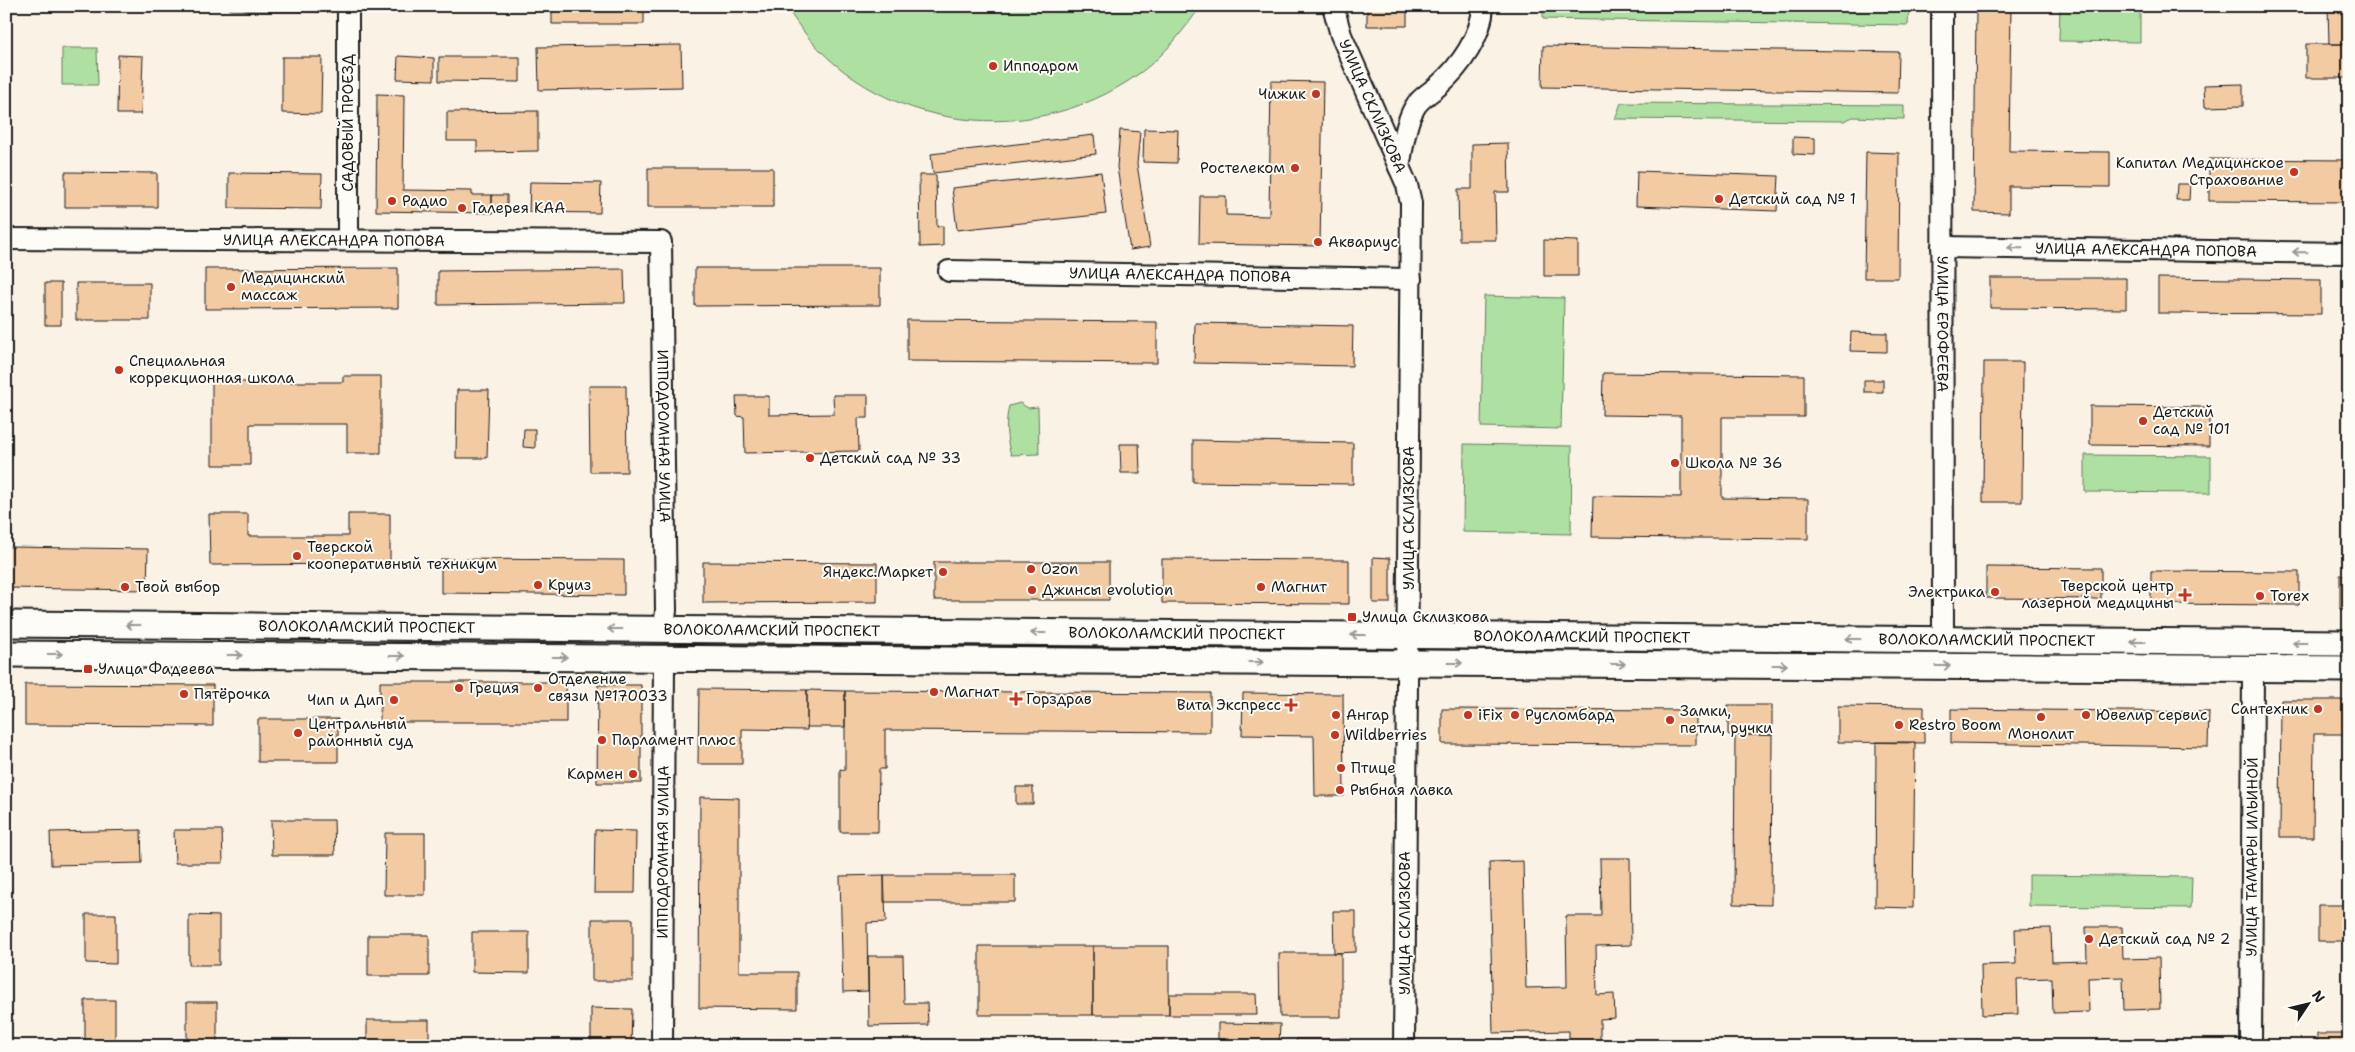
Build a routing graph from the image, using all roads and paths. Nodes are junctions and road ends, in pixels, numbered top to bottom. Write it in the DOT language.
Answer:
graph roads {
  1 [pos="348,6"];
  2 [pos="1332,6"];
  3 [pos="1483,6"];
  4 [pos="1942,6"];
  5 [pos="1399,167"];
  6 [pos="6,239"];
  7 [pos="348,240"];
  8 [pos="661,242"];
  9 [pos="1942,247"];
  10 [pos="2349,253"];
  11 [pos="949,271"];
  12 [pos="1411,279"];
  13 [pos="6,624"];
  14 [pos="664,630"];
  15 [pos="1407,636"];
  16 [pos="1943,640"];
  17 [pos="2349,643"];
  18 [pos="6,654"];
  19 [pos="664,658"];
  20 [pos="1407,663"];
  21 [pos="2252,668"];
  22 [pos="2349,669"];
  23 [pos="662,1046"];
  24 [pos="1404,1046"];
  25 [pos="2251,1046"];
  1 -- 7 [label="street, САДОВЫЙ ПРОЕЗД"];
  2 -- 5 [label="street, УЛИЦА СКЛИЗКОВА"];
  3 -- 5 [label="street"];
  4 -- 9 [label="street, УЛИЦА ЕРОФЕЕВА"];
  5 -- 12 [label="street, УЛИЦА СКЛИЗКОВА"];
  6 -- 7 [label="street, УЛИЦА АЛЕКСАНДРА ПОПОВА"];
  7 -- 8 [label="street, УЛИЦА АЛЕКСАНДРА ПОПОВА"];
  8 -- 14 [label="street, ИППОДРОМНАЯ УЛИЦА"];
  10 -- 9 [label="street, УЛИЦА АЛЕКСАНДРА ПОПОВА, one-way"];
  9 -- 16 [label="street, УЛИЦА ЕРОФЕЕВА"];
  11 -- 12 [label="street, УЛИЦА АЛЕКСАНДРА ПОПОВА"];
  12 -- 15 [label="street, УЛИЦА СКЛИЗКОВА"];
  14 -- 13 [label="main road, ВОЛОКОЛАМСКИЙ ПРОСПЕКТ, one-way"];
  15 -- 14 [label="main road, ВОЛОКОЛАМСКИЙ ПРОСПЕКТ, one-way"];
  16 -- 15 [label="main road, ВОЛОКОЛАМСКИЙ ПРОСПЕКТ, one-way"];
  15 -- 20 [label="street, УЛИЦА СКЛИЗКОВА"];
  17 -- 16 [label="main road, ВОЛОКОЛАМСКИЙ ПРОСПЕКТ, one-way"];
  18 -- 19 [label="main road, ВОЛОКОЛАМСКИЙ ПРОСПЕКТ, one-way"];
  19 -- 20 [label="main road, ВОЛОКОЛАМСКИЙ ПРОСПЕКТ, one-way"];
  19 -- 23 [label="street, ИППОДРОМНАЯ УЛИЦА"];
  20 -- 21 [label="main road, ВОЛОКОЛАМСКИЙ ПРОСПЕКТ, one-way"];
  20 -- 24 [label="street, УЛИЦА СКЛИЗКОВА"];
  21 -- 22 [label="main road, ВОЛОКОЛАМСКИЙ ПРОСПЕКТ"];
  21 -- 25 [label="street, УЛИЦА ТАМАРЫ ИЛЬИНОЙ"];
}
